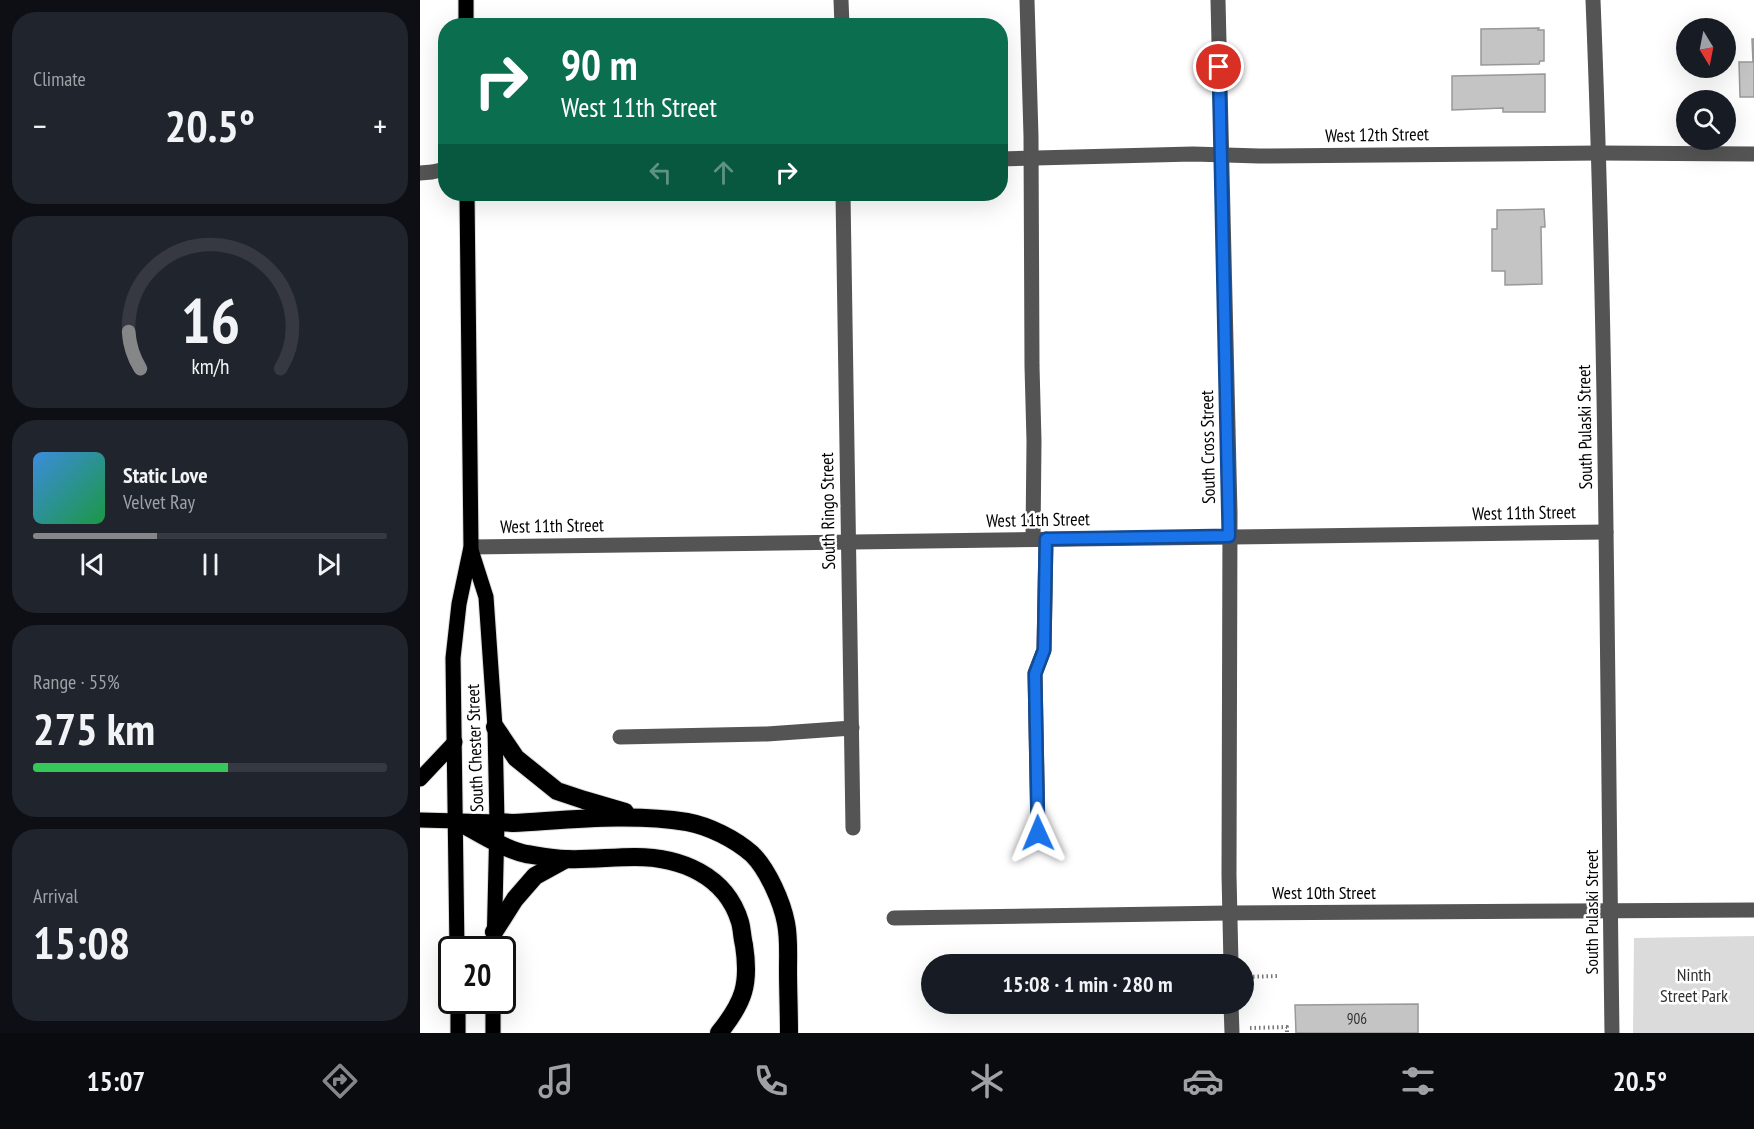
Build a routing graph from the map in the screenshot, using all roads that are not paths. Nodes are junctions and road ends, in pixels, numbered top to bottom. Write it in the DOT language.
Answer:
graph roads {
  1 [pos="466,0"];
  2 [pos="841,0"];
  3 [pos="1027,0"];
  4 [pos="1218,0"];
  5 [pos="1593,0"];
  6 [pos="466,18"];
  7 [pos="842,18"];
  8 [pos="1599,153"];
  9 [pos="1754,154"];
  10 [pos="1221,155"];
  11 [pos="1032,158"];
  12 [pos="1008,159"];
  13 [pos="438,171"];
  14 [pos="420,173"];
  15 [pos="468,201"];
  16 [pos="843,201"];
  17 [pos="1606,532"];
  18 [pos="1229,536"];
  19 [pos="1039,539"];
  20 [pos="848,542"];
  21 [pos="471,547"];
  22 [pos="495,727"];
  23 [pos="852,728"];
  24 [pos="620,737"];
  25 [pos="455,742"];
  26 [pos="420,779"];
  27 [pos="652,819"];
  28 [pos="420,820"];
  29 [pos="455,820"];
  30 [pos="497,822"];
  31 [pos="854,828"];
  32 [pos="1038,833"];
  33 [pos="496,842"];
  34 [pos="566,859"];
  35 [pos="1754,909"];
  36 [pos="1612,911"];
  37 [pos="1229,913"];
  38 [pos="894,918"];
  39 [pos="457,936"];
  40 [pos="494,936"];
  41 [pos="496,936"];
  42 [pos="1230,954"];
  43 [pos="493,1014"];
  44 [pos="1231,1014"];
  45 [pos="493,1030"];
  46 [pos="1232,1031"];
  47 [pos="719,1033"];
  48 [pos="789,1033"];
  49 [pos="1612,1033"];
  1 -- 6 [label="main road"];
  2 -- 7 [label="street"];
  3 -- 11 [label="street"];
  4 -- 10 [label="street, South Cross Street"];
  5 -- 8 [label="street, South Pulaski Street"];
  8 -- 9 [label="street, West 12th Street"];
  8 -- 10 [label="street, West 12th Street"];
  8 -- 17 [label="street, South Pulaski Street"];
  10 -- 11 [label="street, West 12th Street"];
  10 -- 18 [label="street, South Cross Street"];
  11 -- 12 [label="street, West 12th Street"];
  11 -- 19 [label="street"];
  13 -- 14 [label="street"];
  15 -- 21 [label="main road, South Chester Street"];
  16 -- 20 [label="street, South Ringo Street"];
  17 -- 18 [label="street, West 11th Street"];
  17 -- 36 [label="street, South Pulaski Street"];
  18 -- 19 [label="street, West 11th Street"];
  18 -- 37 [label="street, South Cross Street"];
  19 -- 20 [label="street, West 11th Street"];
  19 -- 32 [label="street"];
  20 -- 21 [label="street, West 11th Street"];
  20 -- 23 [label="street, South Ringo Street"];
  21 -- 22 [label="main road, South Chester Street"];
  21 -- 25 [label="main road, South Chester Street"];
  22 -- 27 [label="highway"];
  22 -- 30 [label="main road, South Chester Street"];
  23 -- 24 [label="street"];
  23 -- 31 [label="street, South Ringo Street"];
  25 -- 26 [label="main road"];
  25 -- 29 [label="main road, South Chester Street"];
  27 -- 30 [label="highway"];
  27 -- 48 [label="highway"];
  28 -- 29 [label="main road"];
  29 -- 30 [label="main road"];
  29 -- 33 [label="highway"];
  29 -- 39 [label="main road, South Chester Street"];
  30 -- 33 [label="main road, South Chester Street"];
  33 -- 34 [label="highway"];
  33 -- 40 [label="main road, South Chester Street"];
  34 -- 41 [label="highway"];
  34 -- 47 [label="highway"];
  35 -- 36 [label="street, West 10th Street"];
  36 -- 37 [label="street, West 10th Street"];
  36 -- 49 [label="street, South Pulaski Street"];
  37 -- 38 [label="street, West 10th Street"];
  37 -- 42 [label="street, South Cross Street"];
  43 -- 45 [label="main road"];
  44 -- 46 [label="street"];
}
